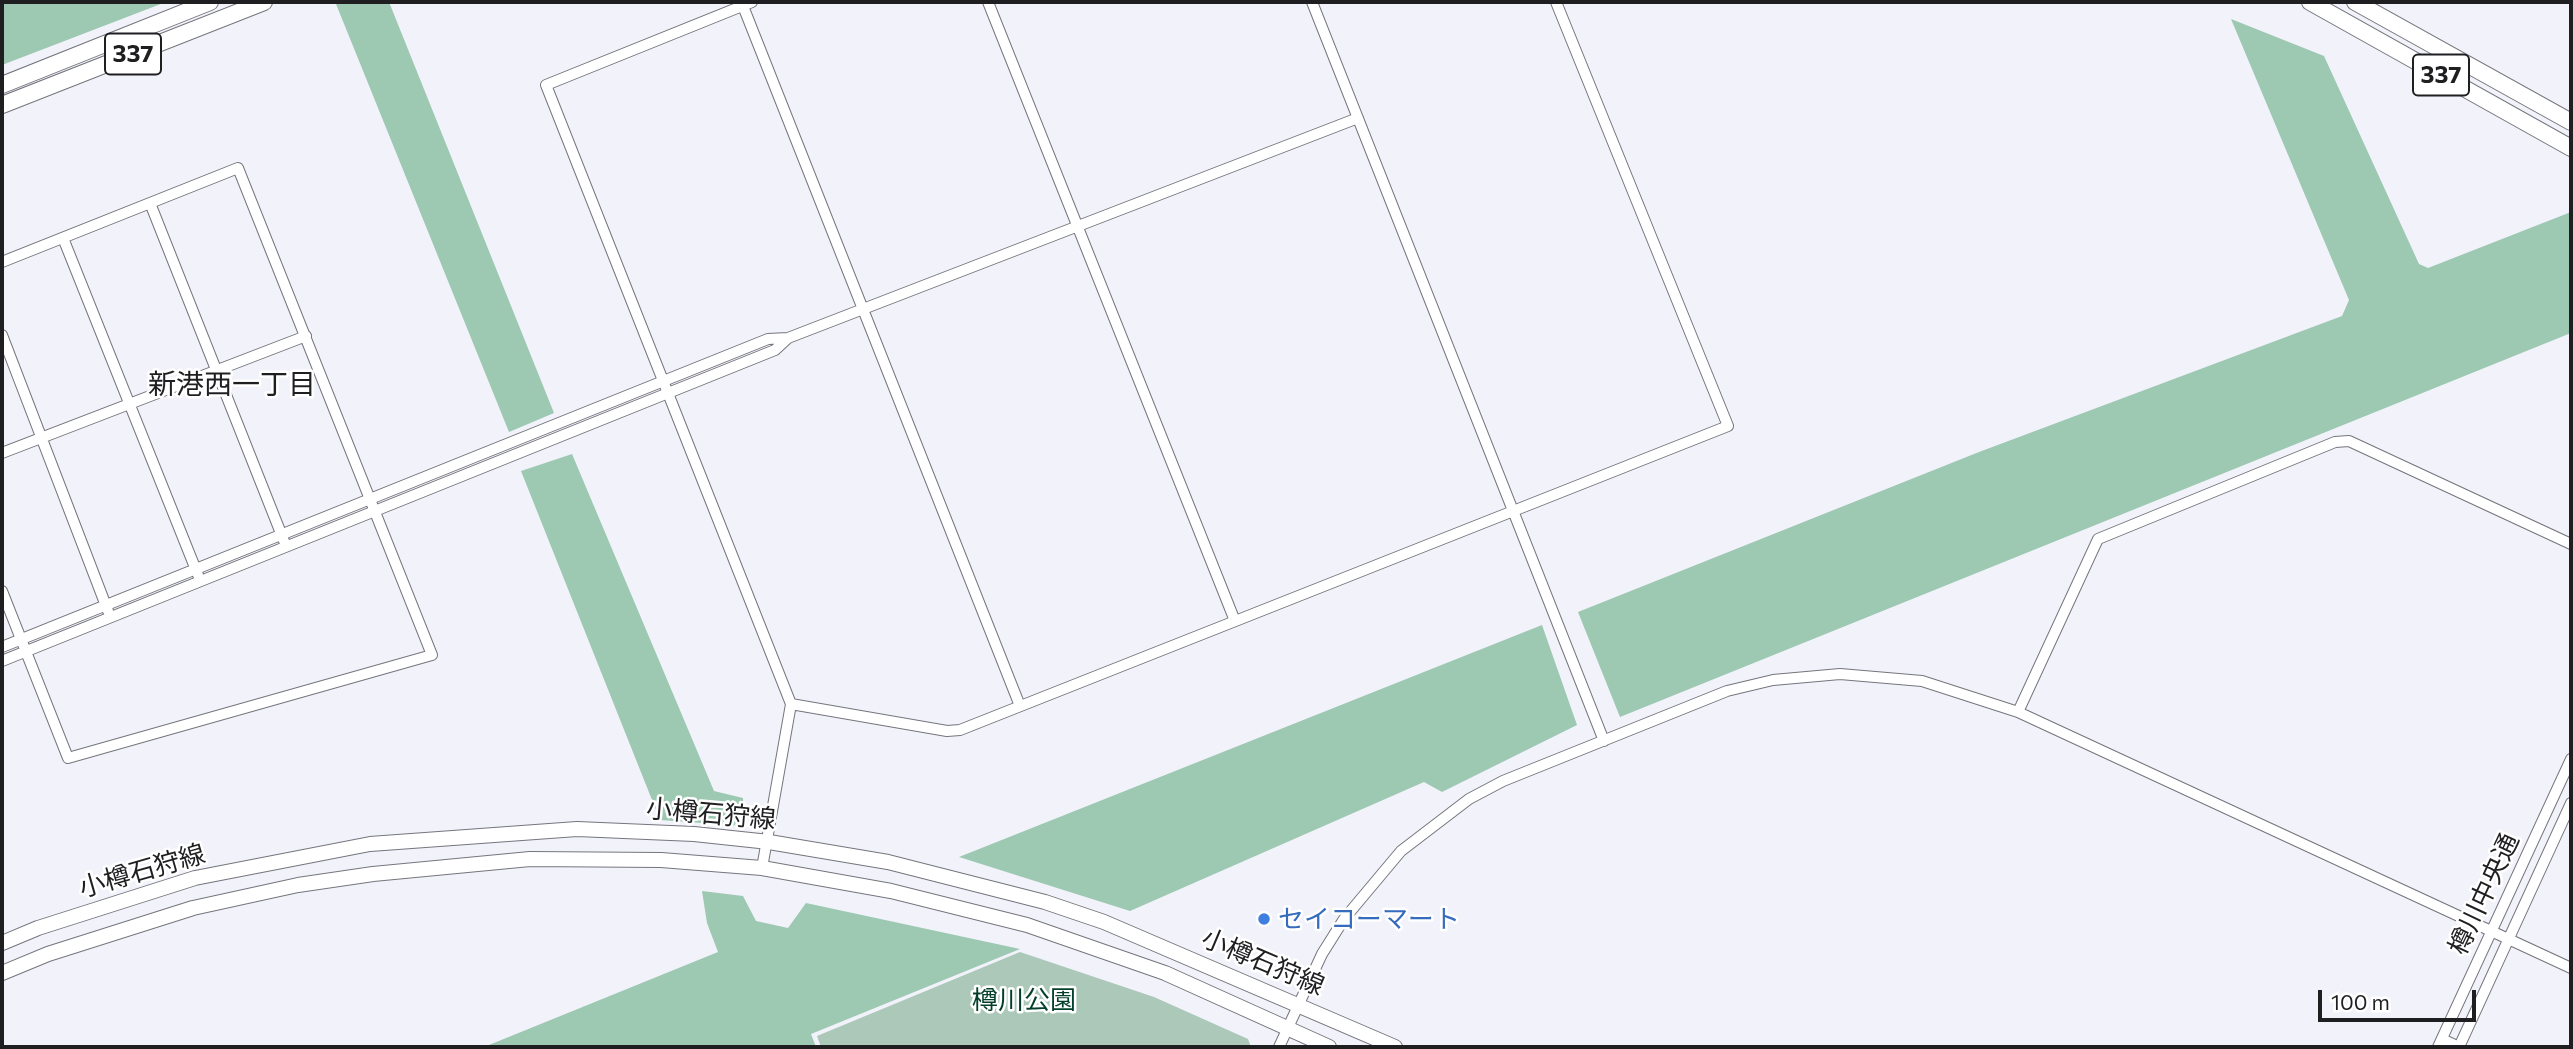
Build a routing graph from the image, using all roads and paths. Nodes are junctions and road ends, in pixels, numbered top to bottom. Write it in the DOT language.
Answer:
graph roads {
  1 [pos="210,2"];
  2 [pos="264,2"];
  3 [pos="988,2"];
  4 [pos="1312,2"];
  5 [pos="1556,2"];
  6 [pos="2310,2"];
  7 [pos="2355,2"];
  8 [pos="748,4"];
  9 [pos="2,85"];
  10 [pos="2,105"];
  11 [pos="1358,118"];
  12 [pos="2571,122"];
  13 [pos="2571,148"];
  14 [pos="150,203"];
  15 [pos="1079,225"];
  16 [pos="63,238"];
  17 [pos="2,262"];
  18 [pos="863,309"];
  19 [pos="2,335"];
  20 [pos="306,336"];
  21 [pos="788,338"];
  22 [pos="217,370"];
  23 [pos="662,382"];
  24 [pos="667,394"];
  25 [pos="129,404"];
  26 [pos="44,437"];
  27 [pos="2,453"];
  28 [pos="371,499"];
  29 [pos="376,510"];
  30 [pos="1513,511"];
  31 [pos="281,535"];
  32 [pos="2571,544"];
  33 [pos="286,547"];
  34 [pos="195,569"];
  35 [pos="201,581"];
  36 [pos="2,591"];
  37 [pos="106,605"];
  38 [pos="111,617"];
  39 [pos="1235,621"];
  40 [pos="21,639"];
  41 [pos="2,647"];
  42 [pos="26,651"];
  43 [pos="2,661"];
  44 [pos="791,705"];
  45 [pos="1020,706"];
  46 [pos="2018,712"];
  47 [pos="1604,741"];
  48 [pos="2571,759"];
  49 [pos="2571,803"];
  50 [pos="769,842"];
  51 [pos="762,869"];
  52 [pos="2492,931"];
  53 [pos="2509,939"];
  54 [pos="2,943"];
  55 [pos="2571,968"];
  56 [pos="2,974"];
  57 [pos="1299,1003"];
  58 [pos="1288,1028"];
  59 [pos="2440,1043"];
  60 [pos="1279,1047"];
  61 [pos="1329,1047"];
  62 [pos="1395,1047"];
  63 [pos="2459,1047"];
  1 -- 9 [label="highway, 337"];
  2 -- 10 [label="highway, 337"];
  3 -- 15 [label="street"];
  4 -- 11 [label="street"];
  5 -- 30 [label="street"];
  6 -- 13 [label="highway, 337"];
  7 -- 12 [label="highway, 337"];
  8 -- 18 [label="street"];
  8 -- 23 [label="street"];
  11 -- 15 [label="street"];
  11 -- 30 [label="street"];
  14 -- 16 [label="street"];
  14 -- 20 [label="street"];
  14 -- 22 [label="street"];
  15 -- 18 [label="street"];
  15 -- 39 [label="street"];
  16 -- 17 [label="street"];
  16 -- 25 [label="street"];
  18 -- 21 [label="street"];
  18 -- 45 [label="street"];
  19 -- 26 [label="street"];
  20 -- 22 [label="street"];
  20 -- 28 [label="street"];
  21 -- 23 [label="street"];
  21 -- 24 [label="street"];
  22 -- 25 [label="street"];
  22 -- 31 [label="street"];
  23 -- 24 [label="street"];
  23 -- 28 [label="street"];
  24 -- 29 [label="street"];
  24 -- 44 [label="street"];
  25 -- 26 [label="street"];
  25 -- 34 [label="street"];
  26 -- 27 [label="street"];
  26 -- 37 [label="street"];
  28 -- 29 [label="street"];
  28 -- 31 [label="street"];
  29 -- 33 [label="street"];
  29 -- 42 [label="street"];
  30 -- 39 [label="street"];
  30 -- 47 [label="street"];
  31 -- 33 [label="street"];
  31 -- 34 [label="street"];
  32 -- 46 [label="street"];
  33 -- 35 [label="street"];
  34 -- 35 [label="street"];
  34 -- 37 [label="street"];
  35 -- 38 [label="street"];
  36 -- 40 [label="street"];
  37 -- 38 [label="street"];
  37 -- 40 [label="street"];
  38 -- 42 [label="street"];
  39 -- 45 [label="street"];
  40 -- 41 [label="street"];
  40 -- 42 [label="street"];
  42 -- 43 [label="street"];
  44 -- 45 [label="street"];
  44 -- 50 [label="street"];
  46 -- 47 [label="street"];
  46 -- 52 [label="street"];
  47 -- 57 [label="street"];
  48 -- 52 [label="street, 樽川中央通"];
  49 -- 53 [label="street, 樽川中央通"];
  50 -- 51 [label="street"];
  50 -- 54 [label="main road, 小樽石狩線"];
  50 -- 57 [label="main road, 小樽石狩線"];
  51 -- 56 [label="main road, 小樽石狩線"];
  51 -- 58 [label="main road, 小樽石狩線"];
  52 -- 53 [label="street"];
  52 -- 59 [label="street, 樽川中央通"];
  53 -- 55 [label="street"];
  53 -- 63 [label="street, 樽川中央通"];
  57 -- 58 [label="street"];
  57 -- 62 [label="main road, 小樽石狩線"];
  58 -- 60 [label="street"];
  58 -- 61 [label="main road, 小樽石狩線"];
  59 -- 63 [label="street"];
}
